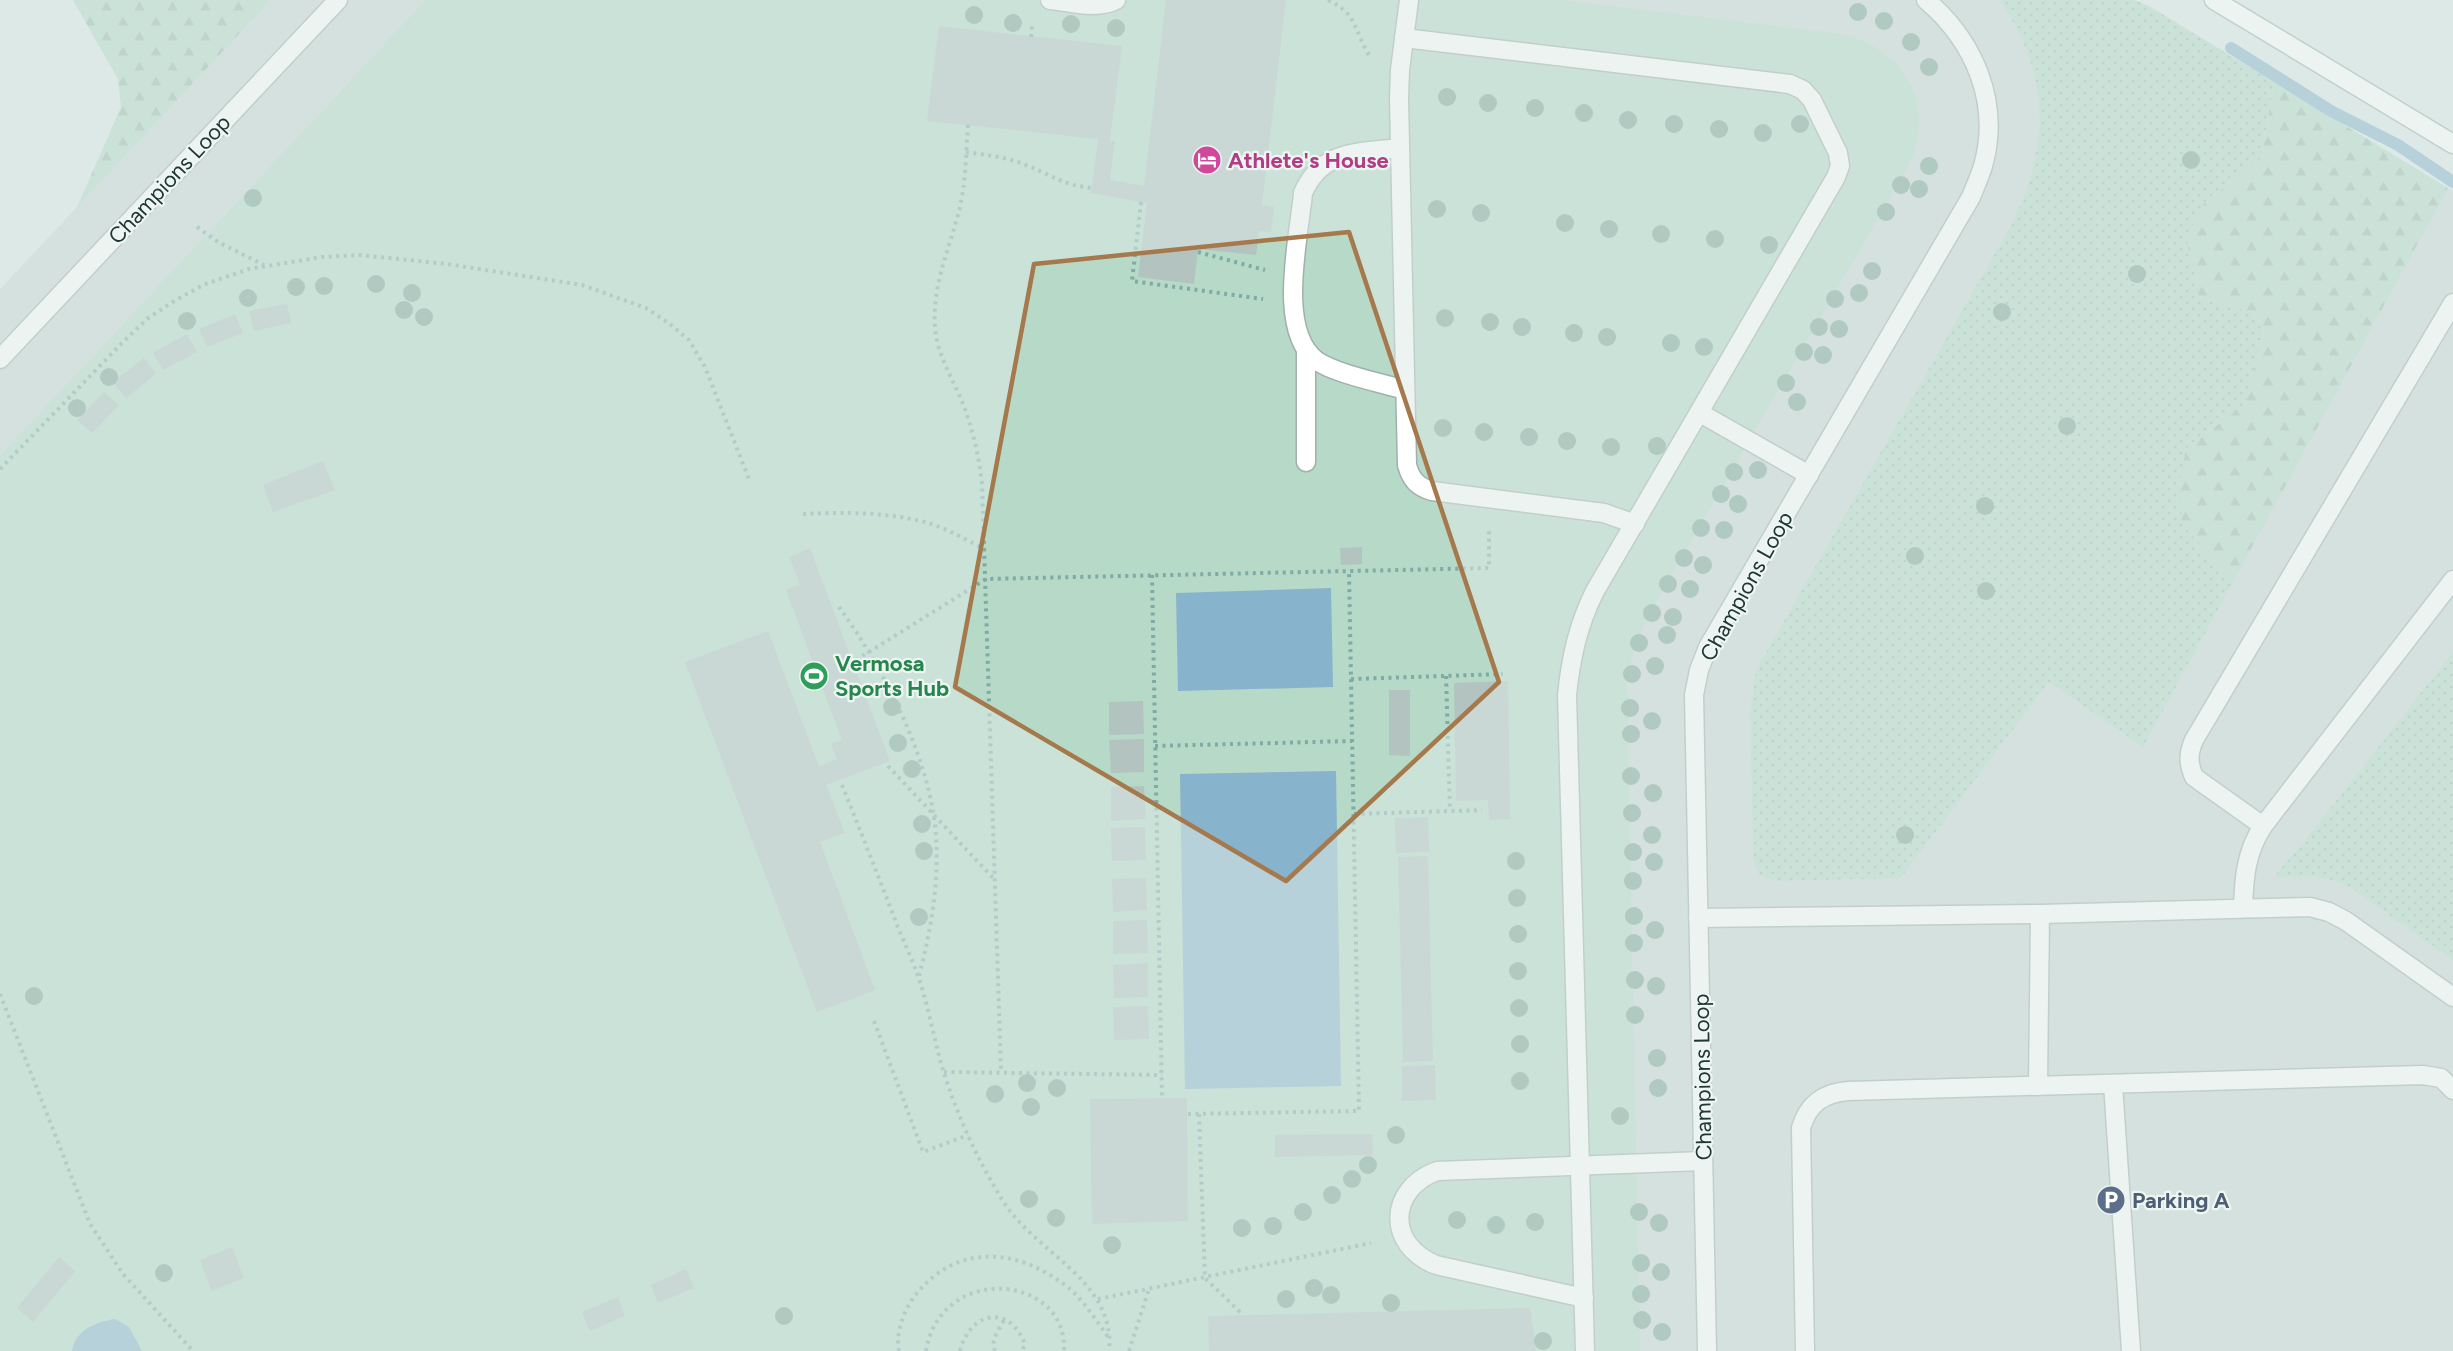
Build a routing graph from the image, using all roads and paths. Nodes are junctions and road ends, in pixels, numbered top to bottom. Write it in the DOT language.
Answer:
graph roads {
  1 [pos="338,0"];
  2 [pos="1050,0"];
  3 [pos="1116,0"];
  4 [pos="1328,0"];
  5 [pos="1409,0"];
  6 [pos="1926,0"];
  7 [pos="2214,0"];
  8 [pos="1404,38"];
  9 [pos="1374,62"];
  10 [pos="968,125"];
  11 [pos="2453,144"];
  12 [pos="1400,148"];
  13 [pos="966,152"];
  14 [pos="1093,188"];
  15 [pos="1141,202"];
  16 [pos="197,227"];
  17 [pos="1198,252"];
  18 [pos="265,266"];
  19 [pos="1271,271"];
  20 [pos="1267,300"];
  21 [pos="2453,303"];
  22 [pos="1306,352"];
  23 [pos="0,359"];
  24 [pos="1405,390"];
  25 [pos="1700,413"];
  26 [pos="1306,462"];
  27 [pos="0,469"];
  28 [pos="1809,475"];
  29 [pos="748,479"];
  30 [pos="1490,498"];
  31 [pos="803,514"];
  32 [pos="1635,524"];
  33 [pos="985,549"];
  34 [pos="1349,571"];
  35 [pos="1152,575"];
  36 [pos="986,579"];
  37 [pos="2453,579"];
  38 [pos="839,608"];
  39 [pos="870,651"];
  40 [pos="856,660"];
  41 [pos="1503,674"];
  42 [pos="1446,676"];
  43 [pos="1351,679"];
  44 [pos="1352,741"];
  45 [pos="1155,746"];
  46 [pos="888,766"];
  47 [pos="842,785"];
  48 [pos="1482,810"];
  49 [pos="1449,811"];
  50 [pos="932,812"];
  51 [pos="1353,814"];
  52 [pos="2263,826"];
  53 [pos="995,880"];
  54 [pos="2243,908"];
  55 [pos="2040,914"];
  56 [pos="1698,918"];
  57 [pos="919,976"];
  58 [pos="0,994"];
  59 [pos="2453,997"];
  60 [pos="874,1021"];
  61 [pos="944,1072"];
  62 [pos="1001,1072"];
  63 [pos="1162,1075"];
  64 [pos="2112,1084"];
  65 [pos="2038,1086"];
  66 [pos="2453,1090"];
  67 [pos="1162,1098"];
  68 [pos="1188,1113"];
  69 [pos="1199,1114"];
  70 [pos="968,1135"];
  71 [pos="1703,1161"];
  72 [pos="1580,1165"];
  73 [pos="1371,1244"];
  74 [pos="1205,1278"];
  75 [pos="1149,1289"];
  76 [pos="1584,1298"];
  77 [pos="1098,1299"];
  78 [pos="1242,1314"];
  79 [pos="1004,1320"];
  80 [pos="1111,1340"];
  81 [pos="193,1351"];
  82 [pos="899,1351"];
  83 [pos="926,1351"];
  84 [pos="960,1351"];
  85 [pos="995,1351"];
  86 [pos="1023,1351"];
  87 [pos="1064,1351"];
  88 [pos="1109,1351"];
  89 [pos="1129,1351"];
  90 [pos="1585,1351"];
  91 [pos="1707,1351"];
  92 [pos="1805,1351"];
  93 [pos="2131,1351"];
  1 -- 23 [label="street, Champions Loop"];
  2 -- 3 [label="street"];
  4 -- 9 [label="path"];
  5 -- 8 [label="street"];
  6 -- 28 [label="street, Champions Loop"];
  7 -- 11 [label="street"];
  8 -- 12 [label="street"];
  8 -- 25 [label="street"];
  10 -- 13 [label="path"];
  12 -- 22 [label="street"];
  12 -- 24 [label="street"];
  13 -- 14 [label="path"];
  13 -- 33 [label="path"];
  15 -- 20 [label="path"];
  16 -- 18 [label="path"];
  17 -- 19 [label="path"];
  18 -- 27 [label="path"];
  18 -- 29 [label="path"];
  21 -- 52 [label="street"];
  22 -- 24 [label="street"];
  22 -- 26 [label="street"];
  24 -- 30 [label="street"];
  25 -- 28 [label="street"];
  25 -- 32 [label="street"];
  28 -- 56 [label="street, Champions Loop"];
  30 -- 32 [label="street"];
  30 -- 34 [label="path"];
  31 -- 33 [label="path"];
  32 -- 72 [label="street"];
  33 -- 36 [label="path"];
  34 -- 35 [label="path"];
  34 -- 43 [label="path"];
  35 -- 36 [label="path"];
  35 -- 45 [label="path"];
  36 -- 39 [label="path"];
  36 -- 53 [label="path"];
  37 -- 52 [label="street"];
  38 -- 39 [label="path"];
  39 -- 40 [label="path"];
  39 -- 50 [label="path"];
  41 -- 42 [label="path"];
  42 -- 43 [label="path"];
  42 -- 49 [label="path"];
  43 -- 44 [label="path"];
  44 -- 45 [label="path"];
  44 -- 51 [label="path"];
  45 -- 63 [label="path"];
  46 -- 50 [label="path"];
  47 -- 57 [label="path"];
  48 -- 49 [label="path"];
  49 -- 51 [label="path"];
  50 -- 53 [label="path"];
  50 -- 57 [label="path"];
  51 -- 69 [label="path"];
  52 -- 54 [label="street"];
  53 -- 62 [label="path"];
  54 -- 55 [label="street"];
  54 -- 59 [label="street"];
  55 -- 56 [label="street"];
  55 -- 65 [label="street"];
  56 -- 71 [label="street, Champions Loop"];
  57 -- 61 [label="path"];
  58 -- 81 [label="path"];
  60 -- 70 [label="path"];
  61 -- 62 [label="path"];
  61 -- 70 [label="path"];
  62 -- 63 [label="path"];
  63 -- 67 [label="path"];
  64 -- 65 [label="street"];
  64 -- 66 [label="street"];
  64 -- 93 [label="street"];
  65 -- 92 [label="street"];
  68 -- 69 [label="path"];
  69 -- 74 [label="path"];
  70 -- 77 [label="path"];
  71 -- 72 [label="street"];
  71 -- 91 [label="street, Champions Loop"];
  72 -- 76 [label="street"];
  72 -- 76 [label="street"];
  73 -- 74 [label="path"];
  74 -- 75 [label="path"];
  74 -- 78 [label="path"];
  75 -- 77 [label="path"];
  75 -- 89 [label="path"];
  76 -- 90 [label="street"];
  77 -- 80 [label="path"];
  79 -- 84 [label="path"];
  79 -- 85 [label="path"];
  79 -- 86 [label="path"];
  80 -- 82 [label="path"];
  80 -- 88 [label="path"];
  83 -- 87 [label="path"];
}
